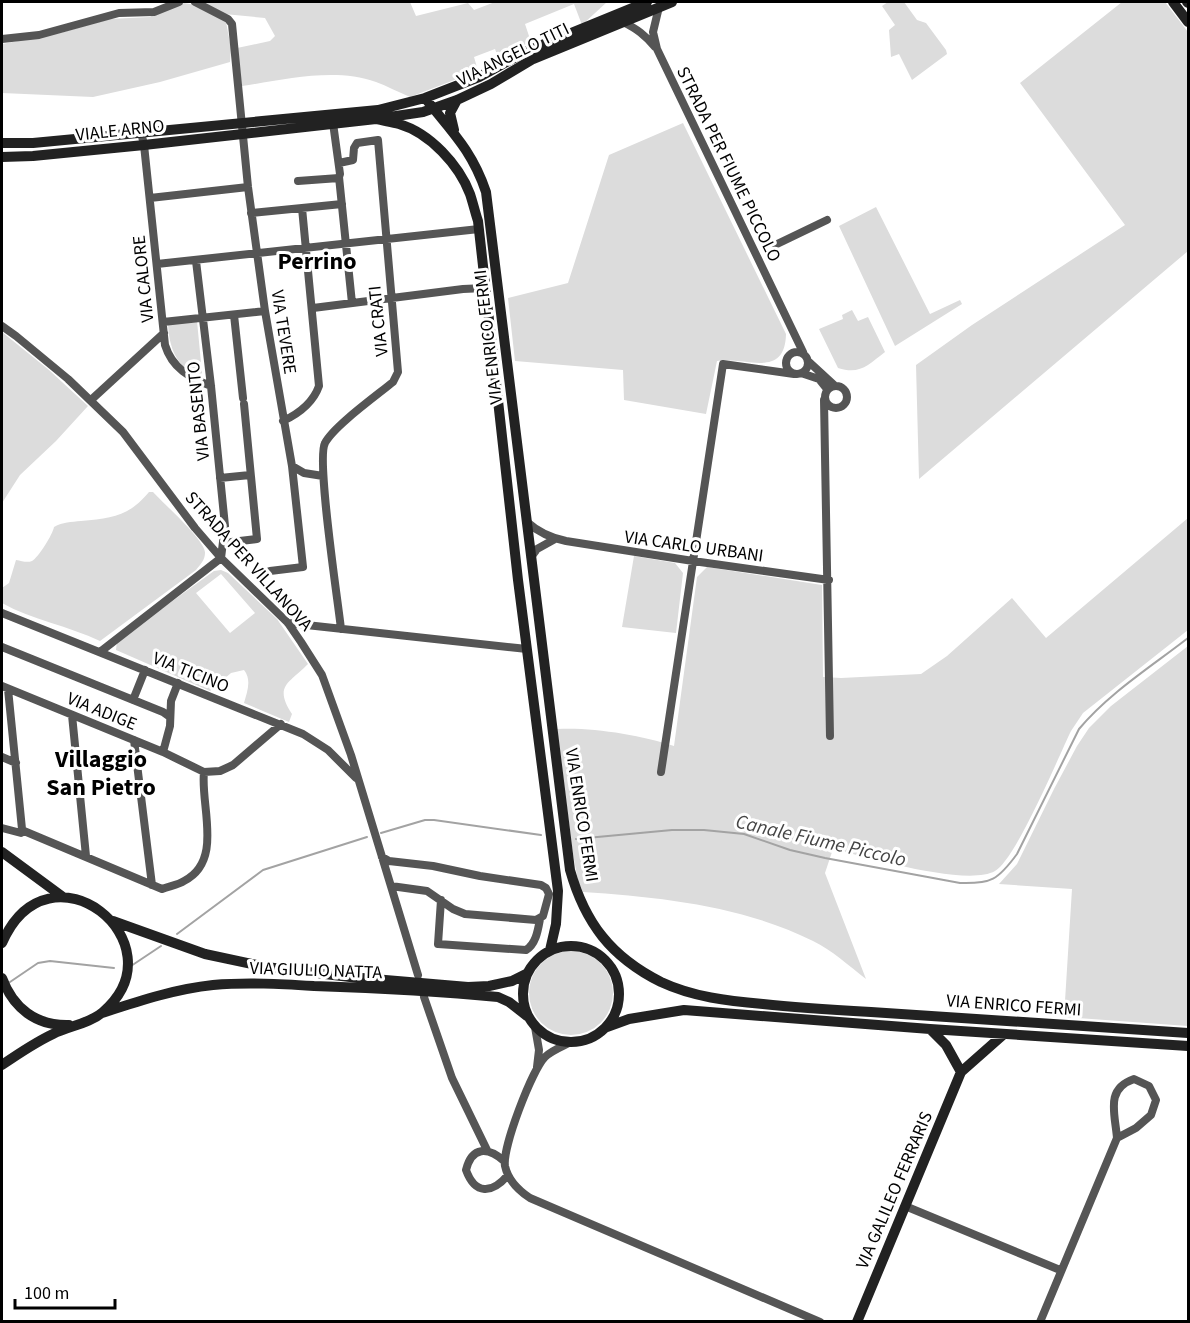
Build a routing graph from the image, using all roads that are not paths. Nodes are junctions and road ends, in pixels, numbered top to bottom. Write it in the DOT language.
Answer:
graph roads {
  1 [pos="179,2"];
  2 [pos="197,2"];
  3 [pos="648,2"];
  4 [pos="672,2"];
  5 [pos="1173,2"];
  6 [pos="659,7"];
  7 [pos="623,22"];
  8 [pos="1188,22"];
  9 [pos="2,39"];
  10 [pos="657,49"];
  11 [pos="425,98"];
  12 [pos="457,100"];
  13 [pos="434,108"];
  14 [pos="376,119"];
  15 [pos="333,123"];
  16 [pos="242,128"];
  17 [pos="141,132"];
  18 [pos="455,133"];
  19 [pos="2,142"];
  20 [pos="144,145"];
  21 [pos="2,157"];
  22 [pos="339,163"];
  23 [pos="339,178"];
  24 [pos="298,181"];
  25 [pos="248,187"];
  26 [pos="150,198"];
  27 [pos="342,204"];
  28 [pos="302,208"];
  29 [pos="252,213"];
  30 [pos="827,220"];
  31 [pos="479,229"];
  32 [pos="385,240"];
  33 [pos="345,243"];
  34 [pos="775,245"];
  35 [pos="307,248"];
  36 [pos="258,255"];
  37 [pos="196,261"];
  38 [pos="157,264"];
  39 [pos="485,288"];
  40 [pos="390,298"];
  41 [pos="352,303"];
  42 [pos="313,308"];
  43 [pos="265,311"];
  44 [pos="234,315"];
  45 [pos="202,319"];
  46 [pos="163,322"];
  47 [pos="2,326"];
  48 [pos="792,331"];
  49 [pos="164,333"];
  50 [pos="803,352"];
  51 [pos="788,356"];
  52 [pos="809,362"];
  53 [pos="765,370"];
  54 [pos="797,374"];
  55 [pos="211,386"];
  56 [pos="830,387"];
  57 [pos="91,400"];
  58 [pos="824,400"];
  59 [pos="836,408"];
  60 [pos="283,421"];
  61 [pos="826,421"];
  62 [pos="292,466"];
  63 [pos="250,475"];
  64 [pos="323,476"];
  65 [pos="220,478"];
  66 [pos="527,522"];
  67 [pos="555,539"];
  68 [pos="223,543"];
  69 [pos="531,556"];
  70 [pos="221,558"];
  71 [pos="693,561"];
  72 [pos="270,571"];
  73 [pos="829,580"];
  74 [pos="2,613"];
  75 [pos="288,623"];
  76 [pos="341,629"];
  77 [pos="2,647"];
  78 [pos="527,650"];
  79 [pos="100,652"];
  80 [pos="145,670"];
  81 [pos="178,683"];
  82 [pos="5,688"];
  83 [pos="133,700"];
  84 [pos="72,715"];
  85 [pos="170,717"];
  86 [pos="280,724"];
  87 [pos="830,736"];
  88 [pos="134,740"];
  89 [pos="163,752"];
  90 [pos="2,757"];
  91 [pos="16,763"];
  92 [pos="204,772"];
  93 [pos="661,772"];
  94 [pos="357,779"];
  95 [pos="2,828"];
  96 [pos="24,831"];
  97 [pos="2,852"];
  98 [pos="86,856"];
  99 [pos="382,857"];
  100 [pos="152,885"];
  101 [pos="391,886"];
  102 [pos="63,897"];
  103 [pos="441,900"];
  104 [pos="540,919"];
  105 [pos="113,921"];
  106 [pos="2,943"];
  107 [pos="550,950"];
  108 [pos="613,950"];
  109 [pos="593,951"];
  110 [pos="614,972"];
  111 [pos="526,974"];
  112 [pos="418,975"];
  113 [pos="2,978"];
  114 [pos="424,997"];
  115 [pos="102,1013"];
  116 [pos="527,1016"];
  117 [pos="76,1024"];
  118 [pos="535,1027"];
  119 [pos="607,1028"];
  120 [pos="930,1029"];
  121 [pos="1188,1033"];
  122 [pos="1004,1034"];
  123 [pos="569,1043"];
  124 [pos="1174,1045"];
  125 [pos="1188,1046"];
  126 [pos="1188,1051"];
  127 [pos="2,1065"];
  128 [pos="537,1069"];
  129 [pos="961,1072"];
  130 [pos="1117,1138"];
  131 [pos="487,1150"];
  132 [pos="504,1161"];
  133 [pos="508,1175"];
  134 [pos="905,1206"];
  135 [pos="1060,1270"];
  136 [pos="820,1322"];
  137 [pos="857,1322"];
  138 [pos="1040,1322"];
  1 -- 9 [label="street"];
  2 -- 16 [label="street, VIA TEVERE"];
  3 -- 11 [label="main road, VIA ANGELO TITI"];
  4 -- 6 [label="main road, VIA ANGELO TITI"];
  5 -- 8 [label="main road"];
  6 -- 7 [label="main road, VIA ANGELO TITI"];
  6 -- 10 [label="street, STRADA PER FIUME PICCOLO"];
  7 -- 10 [label="street"];
  7 -- 12 [label="main road, VIA ANGELO TITI"];
  10 -- 48 [label="street, STRADA PER FIUME PICCOLO"];
  11 -- 13 [label="main road, VIA ENRICO FERMI"];
  11 -- 16 [label="main road, VIALE ARNO"];
  12 -- 13 [label="main road, VIA ANGELO TITI"];
  12 -- 18 [label="main road"];
  13 -- 14 [label="main road, VIALE ARNO"];
  13 -- 18 [label="main road, VIA ENRICO FERMI"];
  14 -- 15 [label="main road, VIALE ARNO"];
  14 -- 31 [label="main road, VIA ENRICO FERMI"];
  15 -- 16 [label="main road, VIALE ARNO"];
  15 -- 22 [label="street"];
  16 -- 17 [label="main road, VIALE ARNO"];
  16 -- 20 [label="main road, VIALE ARNO"];
  16 -- 25 [label="street, VIA TEVERE"];
  17 -- 19 [label="main road, VIALE ARNO"];
  17 -- 20 [label="street, VIA CALORE"];
  18 -- 66 [label="main road, VIA ENRICO FERMI"];
  20 -- 21 [label="main road, VIALE ARNO"];
  20 -- 26 [label="street, VIA CALORE"];
  22 -- 23 [label="street"];
  22 -- 32 [label="street, VIA CRATI"];
  23 -- 24 [label="street"];
  23 -- 27 [label="street"];
  25 -- 26 [label="street"];
  25 -- 29 [label="street, VIA TEVERE"];
  26 -- 38 [label="street, VIA CALORE"];
  27 -- 28 [label="street"];
  27 -- 33 [label="street"];
  28 -- 29 [label="street"];
  28 -- 35 [label="street"];
  29 -- 36 [label="street, VIA TEVERE"];
  30 -- 34 [label="street"];
  31 -- 32 [label="street"];
  31 -- 39 [label="main road, VIA ENRICO FERMI"];
  32 -- 33 [label="street"];
  32 -- 40 [label="street, VIA CRATI"];
  33 -- 35 [label="street"];
  33 -- 41 [label="street"];
  35 -- 36 [label="street"];
  35 -- 42 [label="street"];
  36 -- 37 [label="street"];
  36 -- 43 [label="street, VIA TEVERE"];
  37 -- 38 [label="street"];
  37 -- 45 [label="street, VIA BASENTO"];
  38 -- 46 [label="street, VIA CALORE"];
  39 -- 40 [label="street"];
  39 -- 78 [label="main road, VIA ENRICO FERMI"];
  40 -- 41 [label="street"];
  40 -- 64 [label="street, VIA CRATI"];
  41 -- 42 [label="street"];
  42 -- 60 [label="street"];
  43 -- 44 [label="street"];
  43 -- 60 [label="street, VIA TEVERE"];
  44 -- 45 [label="street"];
  44 -- 63 [label="street"];
  45 -- 46 [label="street"];
  45 -- 55 [label="street, VIA BASENTO"];
  46 -- 49 [label="street, VIA CALORE"];
  47 -- 57 [label="street, STRADA PER VILLANOVA"];
  48 -- 50 [label="street, STRADA PER FIUME PICCOLO"];
  48 -- 51 [label="street"];
  49 -- 55 [label="street, VIA CALORE"];
  49 -- 57 [label="street"];
  50 -- 51 [label="street"];
  50 -- 52 [label="street"];
  51 -- 53 [label="street"];
  51 -- 54 [label="street"];
  52 -- 54 [label="street"];
  52 -- 56 [label="street"];
  53 -- 54 [label="street"];
  53 -- 71 [label="street"];
  54 -- 56 [label="street"];
  55 -- 65 [label="street, VIA BASENTO"];
  56 -- 58 [label="street"];
  56 -- 59 [label="street"];
  57 -- 70 [label="street, STRADA PER VILLANOVA"];
  58 -- 59 [label="street"];
  58 -- 61 [label="street"];
  59 -- 61 [label="street"];
  60 -- 62 [label="street, VIA TEVERE"];
  61 -- 73 [label="street"];
  62 -- 64 [label="street"];
  62 -- 72 [label="street, VIA TEVERE"];
  63 -- 65 [label="street"];
  63 -- 68 [label="street"];
  64 -- 76 [label="street, VIA CRATI"];
  65 -- 68 [label="street, VIA BASENTO"];
  66 -- 67 [label="street, VIA CARLO URBANI"];
  66 -- 69 [label="main road, VIA ENRICO FERMI"];
  67 -- 69 [label="street"];
  67 -- 71 [label="street, VIA CARLO URBANI"];
  68 -- 70 [label="street, VIA BASENTO"];
  69 -- 108 [label="main road, VIA ENRICO FERMI"];
  70 -- 75 [label="street, STRADA PER VILLANOVA"];
  70 -- 79 [label="street"];
  71 -- 73 [label="street, VIA CARLO URBANI"];
  71 -- 93 [label="street"];
  73 -- 87 [label="street"];
  74 -- 79 [label="street, VIA TICINO"];
  75 -- 76 [label="street"];
  75 -- 94 [label="street, STRADA PER VILLANOVA"];
  76 -- 78 [label="street"];
  77 -- 83 [label="street"];
  78 -- 107 [label="main road, VIA ENRICO FERMI"];
  79 -- 80 [label="street, VIA TICINO"];
  80 -- 81 [label="street, VIA TICINO"];
  80 -- 83 [label="street"];
  81 -- 85 [label="street"];
  81 -- 86 [label="street, VIA TICINO"];
  82 -- 84 [label="street, VIA ADIGE"];
  82 -- 91 [label="street"];
  83 -- 85 [label="street"];
  84 -- 88 [label="street, VIA ADIGE"];
  84 -- 98 [label="street"];
  85 -- 89 [label="street"];
  86 -- 92 [label="street"];
  86 -- 94 [label="street, VIA TICINO"];
  88 -- 89 [label="street, VIA ADIGE"];
  88 -- 100 [label="street"];
  89 -- 92 [label="street, VIA ADIGE"];
  90 -- 91 [label="street"];
  91 -- 96 [label="street"];
  92 -- 100 [label="street"];
  94 -- 99 [label="street, STRADA PER VILLANOVA"];
  95 -- 96 [label="street"];
  96 -- 98 [label="street"];
  97 -- 102 [label="main road"];
  98 -- 100 [label="street"];
  99 -- 101 [label="street, STRADA PER VILLANOVA"];
  99 -- 104 [label="street"];
  101 -- 103 [label="street"];
  101 -- 112 [label="street, STRADA PER VILLANOVA"];
  102 -- 105 [label="main road"];
  102 -- 106 [label="main road"];
  103 -- 104 [label="street"];
  103 -- 104 [label="street"];
  105 -- 111 [label="main road, VIA GIULIO NATTA"];
  105 -- 115 [label="main road"];
  107 -- 109 [label="main road"];
  107 -- 111 [label="main road"];
  108 -- 109 [label="main road"];
  108 -- 110 [label="main road"];
  108 -- 121 [label="main road, VIA ENRICO FERMI"];
  109 -- 110 [label="main road"];
  110 -- 119 [label="main road"];
  111 -- 116 [label="main road"];
  113 -- 117 [label="main road"];
  114 -- 131 [label="street"];
  115 -- 116 [label="main road, VIA GIULIO NATTA"];
  115 -- 117 [label="main road, VIA GIULIO NATTA"];
  116 -- 118 [label="main road"];
  117 -- 127 [label="main road, VIA GIULIO NATTA"];
  118 -- 123 [label="main road"];
  118 -- 128 [label="street"];
  119 -- 120 [label="main road, VIA ENRICO FERMI"];
  119 -- 123 [label="main road"];
  120 -- 122 [label="main road, VIA ENRICO FERMI"];
  120 -- 129 [label="main road"];
  122 -- 124 [label="main road, VIA ENRICO FERMI"];
  122 -- 129 [label="main road"];
  123 -- 128 [label="street"];
  124 -- 125 [label="main road, VIA ENRICO FERMI"];
  124 -- 126 [label="main road"];
  128 -- 132 [label="street"];
  129 -- 134 [label="main road, VIA GALILEO FERRARIS"];
  130 -- 130 [label="street"];
  130 -- 135 [label="street"];
  131 -- 132 [label="street"];
  131 -- 133 [label="street"];
  132 -- 133 [label="street"];
  133 -- 136 [label="street"];
  134 -- 135 [label="street"];
  134 -- 137 [label="main road, VIA GALILEO FERRARIS"];
  135 -- 138 [label="street"];
}
